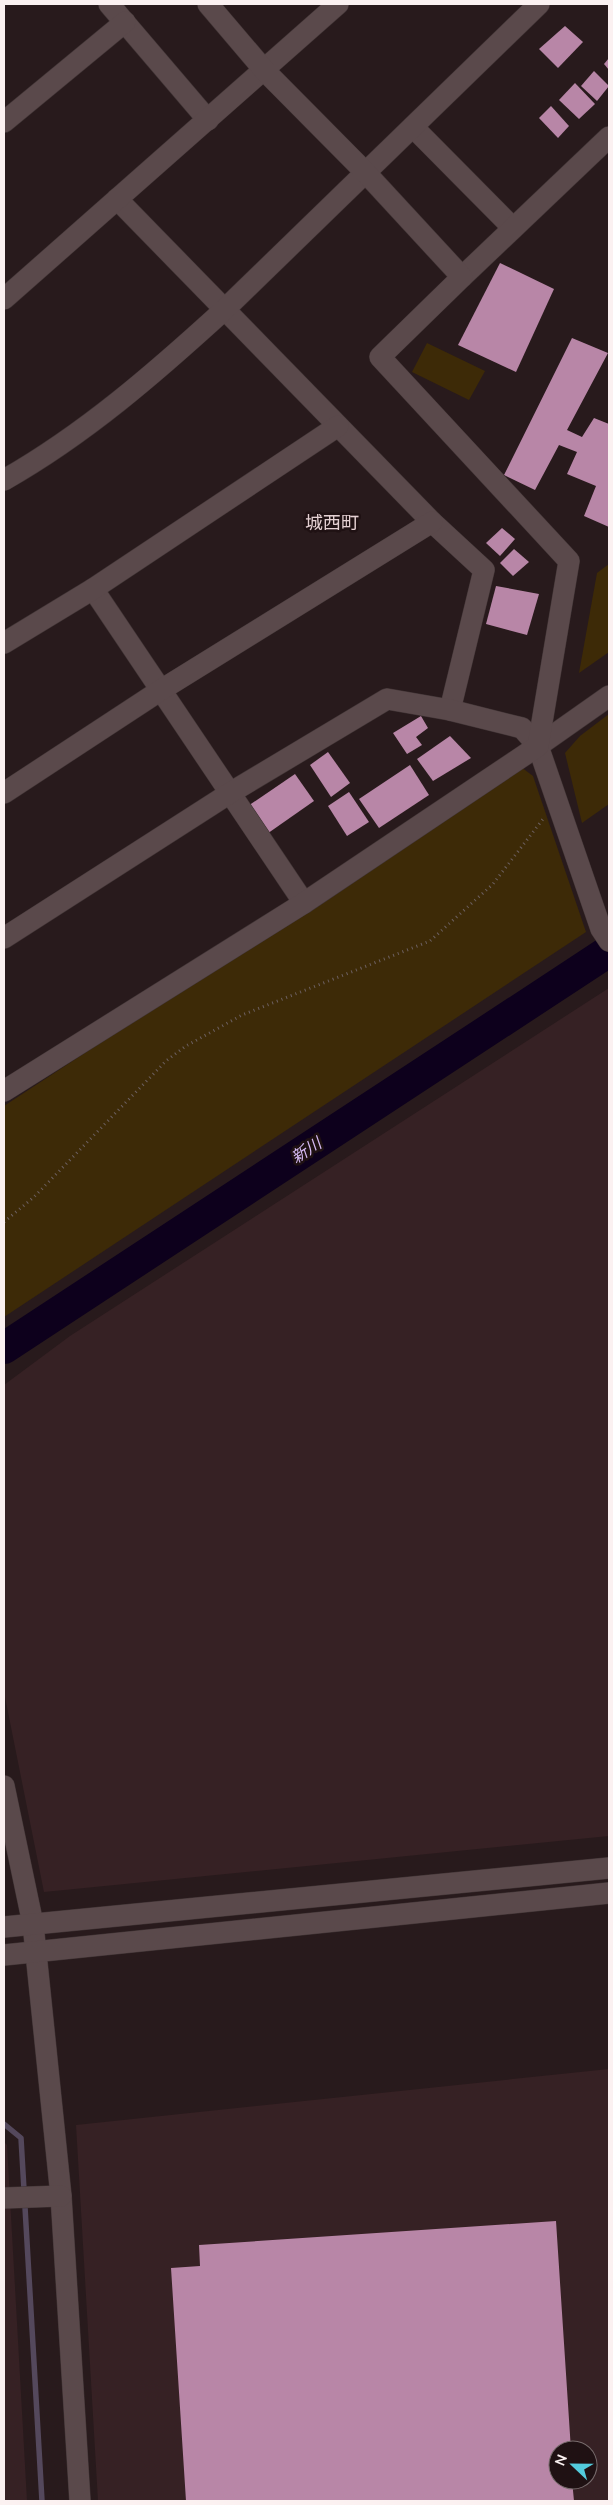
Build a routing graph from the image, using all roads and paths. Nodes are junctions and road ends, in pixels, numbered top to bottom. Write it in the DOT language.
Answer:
graph roads {
  1 [pos="109,4"];
  2 [pos="208,4"];
  3 [pos="338,4"];
  4 [pos="539,4"];
  5 [pos="125,22"];
  6 [pos="265,70"];
  7 [pos="208,120"];
  8 [pos="4,122"];
  9 [pos="413,127"];
  10 [pos="609,137"];
  11 [pos="366,173"];
  12 [pos="117,199"];
  13 [pos="512,228"];
  14 [pos="462,277"];
  15 [pos="4,298"];
  16 [pos="224,310"];
  17 [pos="338,426"];
  18 [pos="4,480"];
  19 [pos="432,522"];
  20 [pos="93,589"];
  21 [pos="4,642"];
  22 [pos="161,690"];
  23 [pos="609,696"];
  24 [pos="450,710"];
  25 [pos="538,746"];
  26 [pos="4,793"];
  27 [pos="230,793"];
  28 [pos="556,801"];
  29 [pos="304,903"];
  30 [pos="605,935"];
  31 [pos="4,938"];
  32 [pos="4,1091"];
  33 [pos="4,1222"];
  34 [pos="4,1786"];
  35 [pos="609,1868"];
  36 [pos="609,1893"];
  37 [pos="33,1924"];
  38 [pos="4,1927"];
  39 [pos="36,1951"];
  40 [pos="4,1955"];
  41 [pos="61,2196"];
  42 [pos="4,2198"];
  43 [pos="80,2501"];
  1 -- 5 [label="street"];
  2 -- 6 [label="street"];
  3 -- 6 [label="street"];
  4 -- 9 [label="street"];
  5 -- 7 [label="street"];
  5 -- 8 [label="street"];
  6 -- 7 [label="street"];
  6 -- 11 [label="street"];
  7 -- 12 [label="street"];
  9 -- 11 [label="street"];
  9 -- 13 [label="street"];
  10 -- 13 [label="street"];
  11 -- 14 [label="street"];
  11 -- 16 [label="street"];
  12 -- 15 [label="street"];
  12 -- 16 [label="street"];
  13 -- 14 [label="street"];
  14 -- 25 [label="street"];
  16 -- 17 [label="street"];
  16 -- 18 [label="street"];
  17 -- 19 [label="street"];
  17 -- 20 [label="street"];
  19 -- 22 [label="street"];
  19 -- 24 [label="street"];
  20 -- 21 [label="street"];
  20 -- 22 [label="street"];
  22 -- 26 [label="street"];
  22 -- 27 [label="street"];
  23 -- 25 [label="street"];
  24 -- 25 [label="street"];
  24 -- 27 [label="street"];
  25 -- 28 [label="street"];
  25 -- 29 [label="street"];
  27 -- 29 [label="street"];
  27 -- 31 [label="street"];
  28 -- 30 [label="street"];
  28 -- 33 [label="path"];
  29 -- 32 [label="street"];
  34 -- 37 [label="street"];
  35 -- 37 [label="street"];
  36 -- 39 [label="street"];
  37 -- 38 [label="street"];
  37 -- 39 [label="street"];
  39 -- 40 [label="street"];
  39 -- 41 [label="street"];
  41 -- 42 [label="street"];
  41 -- 43 [label="street"];
}
